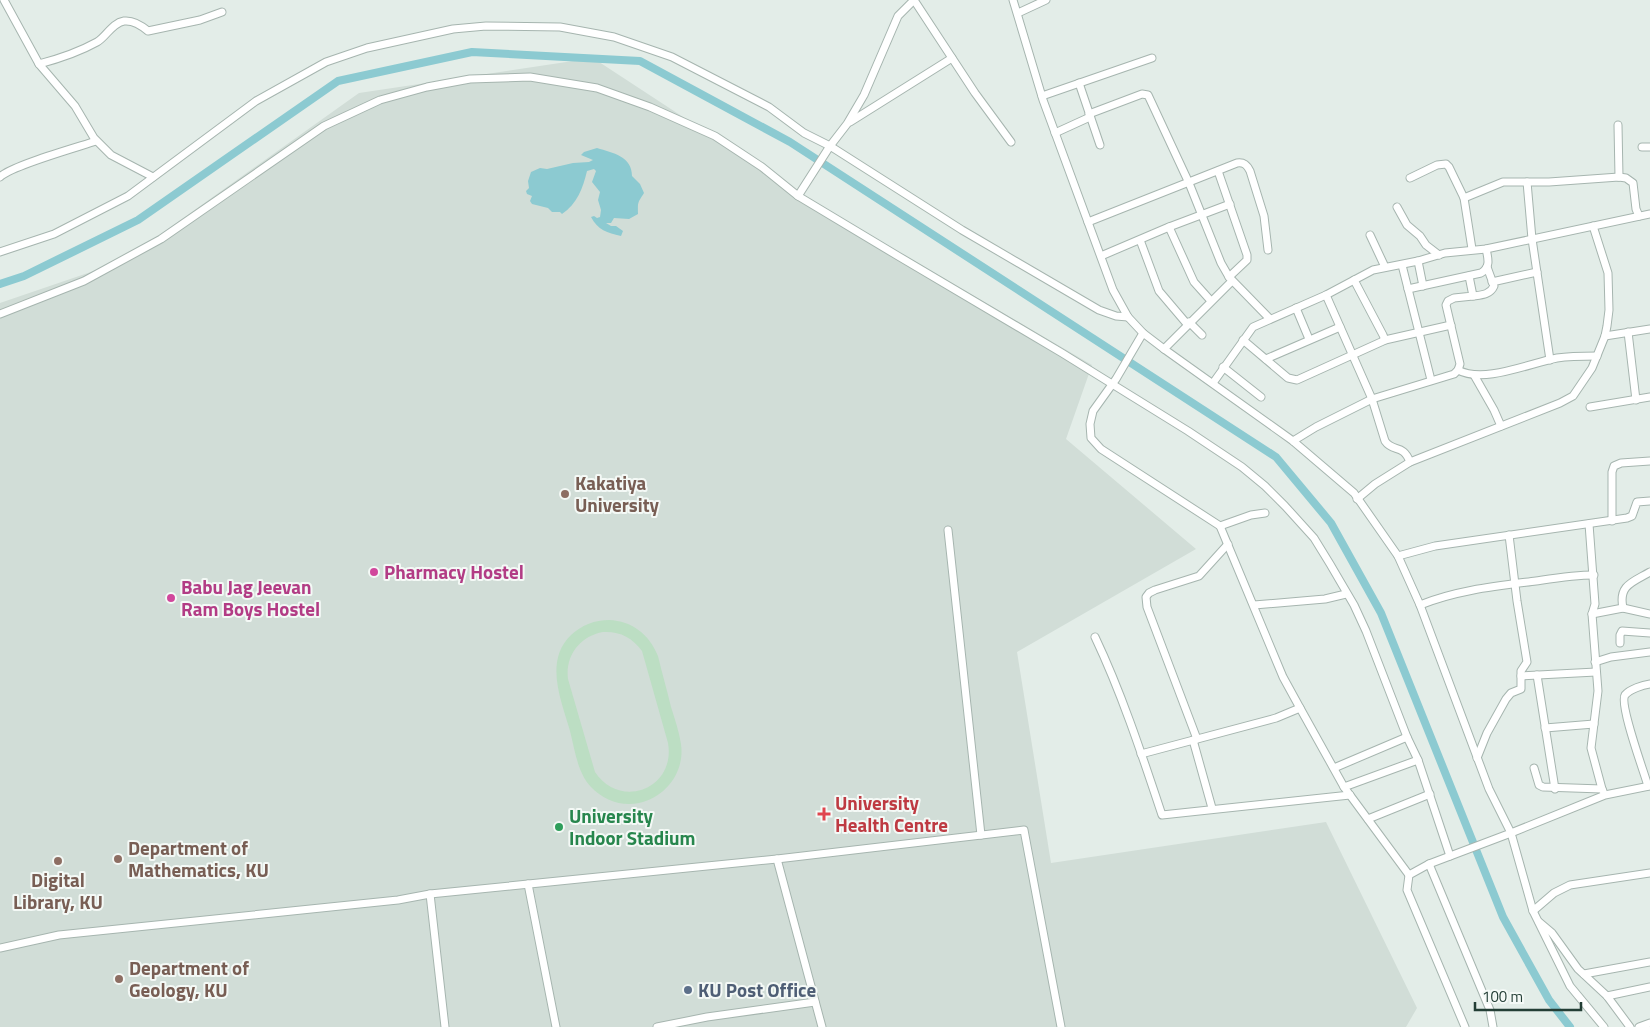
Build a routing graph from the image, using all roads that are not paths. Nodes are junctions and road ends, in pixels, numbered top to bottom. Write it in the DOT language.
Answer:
graph roads {
  1 [pos="4,0"];
  2 [pos="914,0"];
  3 [pos="1013,0"];
  4 [pos="1046,0"];
  5 [pos="222,12"];
  6 [pos="1018,13"];
  7 [pos="952,58"];
  8 [pos="1152,58"];
  9 [pos="39,64"];
  10 [pos="1079,84"];
  11 [pos="1042,96"];
  12 [pos="1090,115"];
  13 [pos="847,124"];
  14 [pos="1618,125"];
  15 [pos="1055,133"];
  16 [pos="96,141"];
  17 [pos="1011,142"];
  18 [pos="1100,145"];
  19 [pos="1642,147"];
  20 [pos="1650,147"];
  21 [pos="829,148"];
  22 [pos="1218,171"];
  23 [pos="0,177"];
  24 [pos="153,177"];
  25 [pos="1619,177"];
  26 [pos="1410,178"];
  27 [pos="1527,182"];
  28 [pos="1189,183"];
  29 [pos="798,196"];
  30 [pos="1464,198"];
  31 [pos="1230,204"];
  32 [pos="1397,207"];
  33 [pos="1650,214"];
  34 [pos="1202,215"];
  35 [pos="1639,216"];
  36 [pos="1088,222"];
  37 [pos="1593,226"];
  38 [pos="1169,227"];
  39 [pos="1370,235"];
  40 [pos="1532,239"];
  41 [pos="1140,240"];
  42 [pos="1486,248"];
  43 [pos="1472,249"];
  44 [pos="1268,250"];
  45 [pos="0,252"];
  46 [pos="1439,255"];
  47 [pos="1101,256"];
  48 [pos="1418,261"];
  49 [pos="1402,265"];
  50 [pos="1385,267"];
  51 [pos="1487,267"];
  52 [pos="1537,272"];
  53 [pos="1469,276"];
  54 [pos="1230,279"];
  55 [pos="1354,280"];
  56 [pos="1492,282"];
  57 [pos="1423,286"];
  58 [pos="1408,289"];
  59 [pos="1326,295"];
  60 [pos="1473,296"];
  61 [pos="1211,301"];
  62 [pos="1296,308"];
  63 [pos="0,314"];
  64 [pos="1128,317"];
  65 [pos="1270,319"];
  66 [pos="1188,323"];
  67 [pos="1451,324"];
  68 [pos="1340,326"];
  69 [pos="1650,329"];
  70 [pos="1418,332"];
  71 [pos="1628,332"];
  72 [pos="1143,333"];
  73 [pos="1202,335"];
  74 [pos="1605,336"];
  75 [pos="1309,339"];
  76 [pos="1243,340"];
  77 [pos="1384,340"];
  78 [pos="1164,349"];
  79 [pos="1352,354"];
  80 [pos="1596,356"];
  81 [pos="1266,359"];
  82 [pos="1550,360"];
  83 [pos="1223,367"];
  84 [pos="1458,370"];
  85 [pos="1474,375"];
  86 [pos="1431,380"];
  87 [pos="1114,382"];
  88 [pos="1213,383"];
  89 [pos="1261,397"];
  90 [pos="1650,398"];
  91 [pos="1372,399"];
  92 [pos="1636,400"];
  93 [pos="1590,407"];
  94 [pos="1501,426"];
  95 [pos="1293,441"];
  96 [pos="1650,461"];
  97 [pos="1410,462"];
  98 [pos="1357,498"];
  99 [pos="1650,501"];
  100 [pos="1265,513"];
  101 [pos="1612,521"];
  102 [pos="1589,524"];
  103 [pos="1220,526"];
  104 [pos="948,530"];
  105 [pos="1509,535"];
  106 [pos="1228,544"];
  107 [pos="1398,556"];
  108 [pos="1650,572"];
  109 [pos="1594,575"];
  110 [pos="1515,583"];
  111 [pos="1346,594"];
  112 [pos="1420,605"];
  113 [pos="1254,606"];
  114 [pos="1623,608"];
  115 [pos="1648,611"];
  116 [pos="1592,614"];
  117 [pos="1650,633"];
  118 [pos="1095,637"];
  119 [pos="1620,643"];
  120 [pos="1650,652"];
  121 [pos="1595,662"];
  122 [pos="1596,672"];
  123 [pos="1537,675"];
  124 [pos="1521,676"];
  125 [pos="1650,684"];
  126 [pos="1300,708"];
  127 [pos="1594,724"];
  128 [pos="1545,728"];
  129 [pos="1407,737"];
  130 [pos="1195,739"];
  131 [pos="1141,754"];
  132 [pos="1477,758"];
  133 [pos="1418,760"];
  134 [pos="1334,768"];
  135 [pos="1534,768"];
  136 [pos="1649,786"];
  137 [pos="1344,787"];
  138 [pos="1555,788"];
  139 [pos="1604,792"];
  140 [pos="1430,794"];
  141 [pos="1350,795"];
  142 [pos="1212,808"];
  143 [pos="1368,818"];
  144 [pos="1511,833"];
  145 [pos="981,835"];
  146 [pos="1453,854"];
  147 [pos="777,859"];
  148 [pos="1429,864"];
  149 [pos="1650,873"];
  150 [pos="1409,875"];
  151 [pos="1650,882"];
  152 [pos="528,884"];
  153 [pos="430,894"];
  154 [pos="1532,911"];
  155 [pos="1537,921"];
  156 [pos="0,948"];
  157 [pos="1650,962"];
  158 [pos="1584,974"];
  159 [pos="1650,987"];
  160 [pos="1607,996"];
  161 [pos="815,1002"];
  162 [pos="707,1017"];
  163 [pos="1650,1023"];
  164 [pos="445,1027"];
  165 [pos="556,1027"];
  166 [pos="656,1027"];
  167 [pos="707,1027"];
  168 [pos="822,1027"];
  169 [pos="1061,1027"];
  170 [pos="1465,1027"];
  171 [pos="1493,1027"];
  172 [pos="1604,1027"];
  173 [pos="1630,1027"];
  174 [pos="1639,1027"];
  1 -- 9 [label="street"];
  2 -- 7 [label="street"];
  2 -- 13 [label="street"];
  3 -- 6 [label="street"];
  4 -- 6 [label="street"];
  5 -- 9 [label="street"];
  6 -- 11 [label="street"];
  7 -- 13 [label="street"];
  7 -- 17 [label="street"];
  8 -- 10 [label="street"];
  9 -- 16 [label="street"];
  10 -- 11 [label="street"];
  10 -- 12 [label="street"];
  11 -- 15 [label="street"];
  12 -- 15 [label="street"];
  12 -- 18 [label="street"];
  12 -- 28 [label="street"];
  13 -- 21 [label="street"];
  14 -- 25 [label="street"];
  15 -- 36 [label="street"];
  16 -- 23 [label="street"];
  16 -- 24 [label="street"];
  19 -- 20 [label="street"];
  21 -- 24 [label="street"];
  21 -- 29 [label="street"];
  21 -- 64 [label="street"];
  22 -- 28 [label="street"];
  22 -- 31 [label="street"];
  22 -- 44 [label="street"];
  24 -- 45 [label="street"];
  25 -- 27 [label="street"];
  25 -- 35 [label="street"];
  26 -- 30 [label="street"];
  27 -- 30 [label="street"];
  27 -- 40 [label="street"];
  28 -- 34 [label="street"];
  28 -- 36 [label="street"];
  29 -- 63 [label="street"];
  29 -- 87 [label="street"];
  30 -- 43 [label="street"];
  31 -- 34 [label="street"];
  31 -- 54 [label="street"];
  32 -- 46 [label="street"];
  33 -- 35 [label="street"];
  34 -- 38 [label="street"];
  34 -- 54 [label="street"];
  35 -- 37 [label="street"];
  36 -- 47 [label="street"];
  37 -- 40 [label="street"];
  37 -- 74 [label="street"];
  38 -- 41 [label="street"];
  38 -- 61 [label="street"];
  39 -- 50 [label="street"];
  40 -- 42 [label="street"];
  40 -- 52 [label="street"];
  41 -- 47 [label="street"];
  41 -- 66 [label="street"];
  42 -- 43 [label="street"];
  42 -- 51 [label="street"];
  43 -- 46 [label="street"];
  46 -- 48 [label="street"];
  47 -- 64 [label="street"];
  48 -- 49 [label="street"];
  48 -- 57 [label="street"];
  49 -- 50 [label="street"];
  49 -- 58 [label="street"];
  50 -- 55 [label="street"];
  51 -- 53 [label="street"];
  51 -- 56 [label="street"];
  52 -- 56 [label="street"];
  52 -- 82 [label="street"];
  53 -- 57 [label="street"];
  53 -- 60 [label="street"];
  54 -- 61 [label="street"];
  54 -- 65 [label="street"];
  55 -- 59 [label="street"];
  55 -- 77 [label="street"];
  56 -- 60 [label="street"];
  57 -- 58 [label="street"];
  58 -- 70 [label="street"];
  59 -- 62 [label="street"];
  59 -- 68 [label="street"];
  60 -- 67 [label="street"];
  61 -- 66 [label="street"];
  62 -- 65 [label="street"];
  62 -- 75 [label="street"];
  64 -- 72 [label="street"];
  65 -- 76 [label="street"];
  66 -- 73 [label="street"];
  66 -- 78 [label="street"];
  67 -- 70 [label="street"];
  67 -- 84 [label="street"];
  68 -- 75 [label="street"];
  68 -- 79 [label="street"];
  69 -- 71 [label="street"];
  70 -- 77 [label="street"];
  70 -- 86 [label="street"];
  71 -- 74 [label="street"];
  71 -- 92 [label="street"];
  72 -- 78 [label="street"];
  72 -- 87 [label="street"];
  74 -- 80 [label="street"];
  75 -- 81 [label="street"];
  76 -- 81 [label="street"];
  76 -- 83 [label="street"];
  77 -- 79 [label="street"];
  78 -- 88 [label="street"];
  79 -- 81 [label="street"];
  79 -- 91 [label="street"];
  80 -- 82 [label="street"];
  80 -- 94 [label="street"];
  82 -- 85 [label="street"];
  83 -- 88 [label="street"];
  83 -- 89 [label="street"];
  84 -- 85 [label="street"];
  84 -- 86 [label="street"];
  85 -- 94 [label="street"];
  86 -- 91 [label="street"];
  87 -- 103 [label="street"];
  87 -- 111 [label="street"];
  88 -- 95 [label="street"];
  90 -- 92 [label="street"];
  91 -- 95 [label="street"];
  91 -- 97 [label="street"];
  92 -- 93 [label="street"];
  94 -- 97 [label="street"];
  95 -- 98 [label="street"];
  96 -- 101 [label="street"];
  97 -- 98 [label="street"];
  98 -- 107 [label="street"];
  99 -- 101 [label="street"];
  100 -- 103 [label="street"];
  101 -- 102 [label="street"];
  102 -- 105 [label="street"];
  102 -- 109 [label="street"];
  103 -- 106 [label="street"];
  104 -- 145 [label="street"];
  105 -- 107 [label="street"];
  105 -- 110 [label="street"];
  106 -- 113 [label="street"];
  106 -- 130 [label="street"];
  107 -- 112 [label="street"];
  108 -- 114 [label="street"];
  109 -- 110 [label="street"];
  109 -- 116 [label="street"];
  110 -- 112 [label="street"];
  110 -- 124 [label="street"];
  111 -- 113 [label="street"];
  111 -- 129 [label="street"];
  112 -- 132 [label="street"];
  113 -- 126 [label="street"];
  114 -- 115 [label="street"];
  114 -- 116 [label="street"];
  116 -- 121 [label="street"];
  117 -- 119 [label="street"];
  118 -- 131 [label="street"];
  120 -- 121 [label="street"];
  121 -- 122 [label="street"];
  122 -- 123 [label="street"];
  122 -- 127 [label="street"];
  123 -- 124 [label="street"];
  123 -- 128 [label="street"];
  124 -- 132 [label="street"];
  125 -- 136 [label="street"];
  126 -- 130 [label="street"];
  126 -- 134 [label="street"];
  127 -- 128 [label="street"];
  127 -- 139 [label="street"];
  128 -- 138 [label="street"];
  129 -- 133 [label="street"];
  129 -- 134 [label="street"];
  130 -- 131 [label="street"];
  130 -- 142 [label="street"];
  131 -- 142 [label="street"];
  132 -- 144 [label="street"];
  133 -- 137 [label="street"];
  133 -- 140 [label="street"];
  134 -- 137 [label="street"];
  135 -- 138 [label="street"];
  136 -- 139 [label="street"];
  137 -- 141 [label="street"];
  138 -- 139 [label="street"];
  139 -- 144 [label="street"];
  140 -- 143 [label="street"];
  140 -- 146 [label="street"];
  141 -- 142 [label="street"];
  141 -- 143 [label="street"];
  143 -- 150 [label="street"];
  144 -- 146 [label="street"];
  144 -- 154 [label="street"];
  145 -- 147 [label="street"];
  145 -- 169 [label="street"];
  146 -- 148 [label="street"];
  147 -- 152 [label="street"];
  147 -- 161 [label="street"];
  148 -- 150 [label="street"];
  148 -- 171 [label="street"];
  149 -- 151 [label="street"];
  149 -- 154 [label="street"];
  150 -- 170 [label="street"];
  152 -- 153 [label="street"];
  152 -- 165 [label="street"];
  153 -- 156 [label="street"];
  153 -- 164 [label="street"];
  154 -- 155 [label="street"];
  155 -- 158 [label="street"];
  155 -- 172 [label="street"];
  157 -- 158 [label="street"];
  158 -- 160 [label="street"];
  159 -- 160 [label="street"];
  160 -- 173 [label="street"];
  161 -- 162 [label="street"];
  161 -- 168 [label="street"];
  162 -- 166 [label="street"];
  162 -- 167 [label="street"];
  163 -- 174 [label="street"];
}
